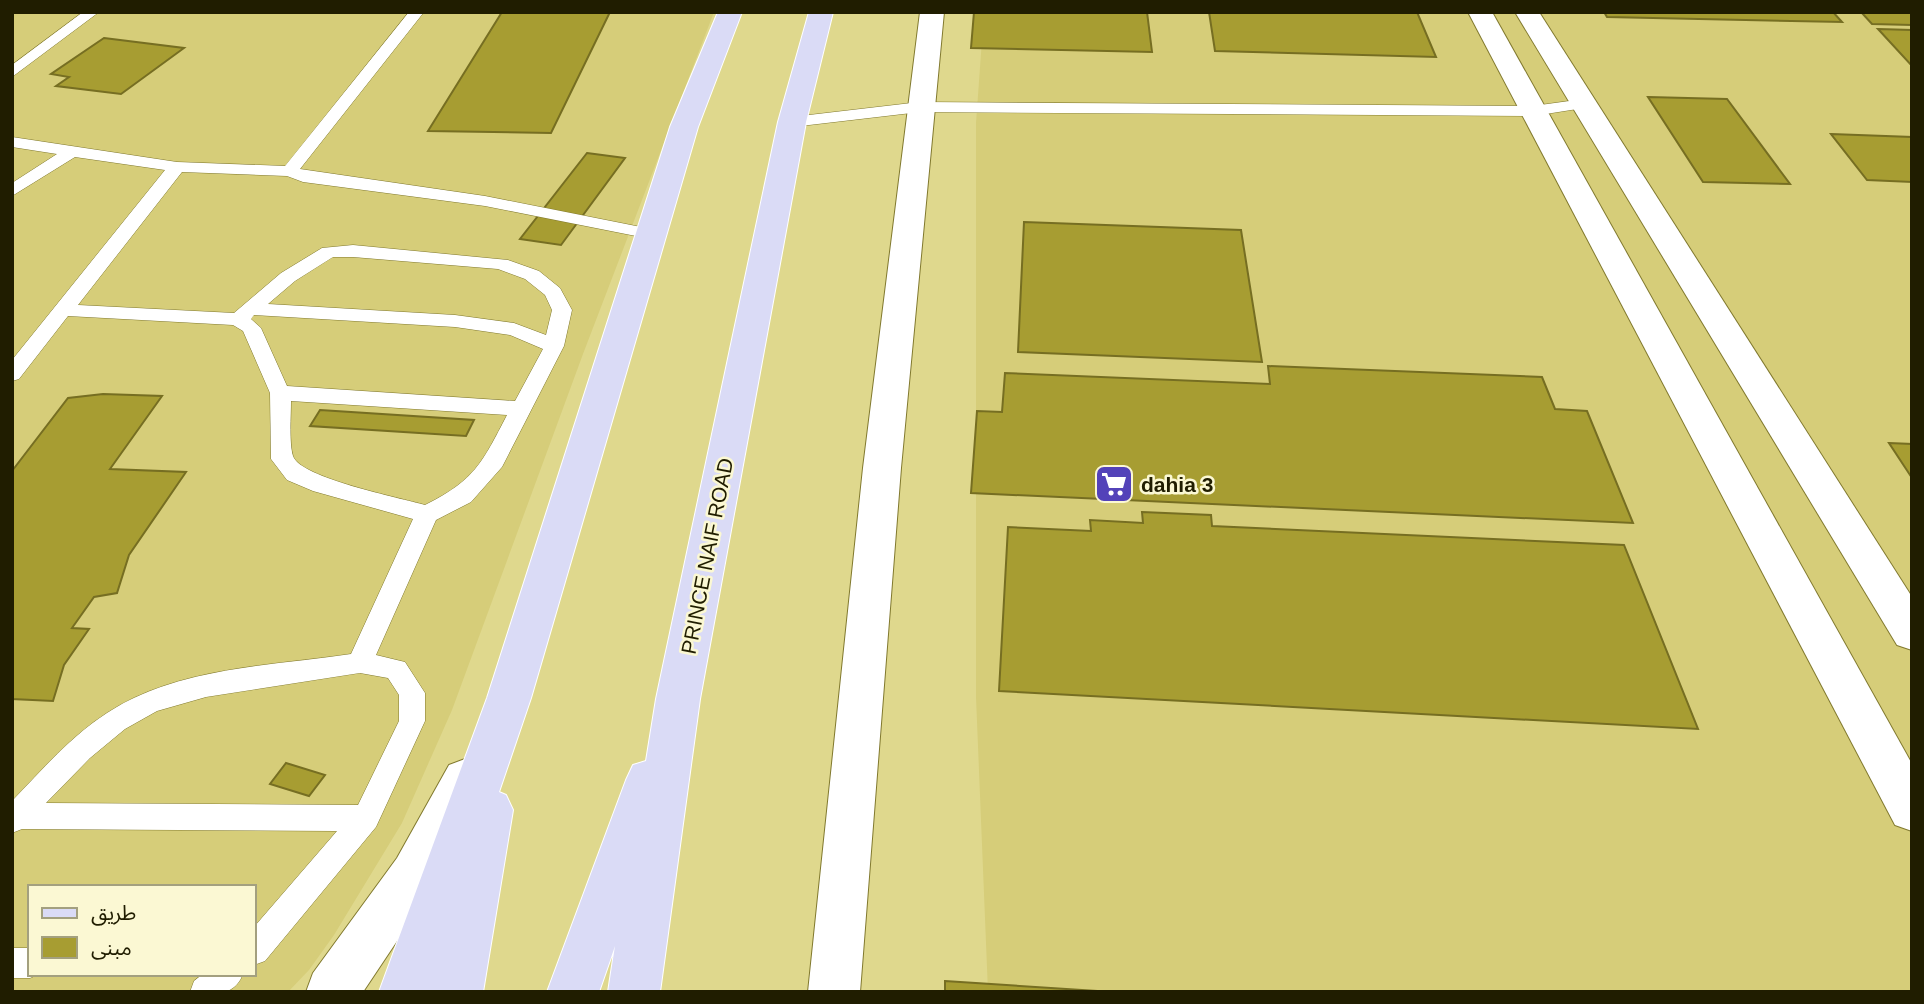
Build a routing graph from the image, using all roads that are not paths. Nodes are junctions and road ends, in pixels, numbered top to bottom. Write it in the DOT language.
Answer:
graph roads {
  1 [pos="92,12"];
  2 [pos="416,12"];
  3 [pos="730,12"];
  4 [pos="821,12"];
  5 [pos="932,12"];
  6 [pos="1480,12"];
  7 [pos="1527,12"];
  8 [pos="12,72"];
  9 [pos="1584,104"];
  10 [pos="919,107"];
  11 [pos="1533,111"];
  12 [pos="792,122"];
  13 [pos="12,142"];
  14 [pos="72,151"];
  15 [pos="177,167"];
  16 [pos="290,171"];
  17 [pos="12,191"];
  18 [pos="651,234"];
  19 [pos="63,310"];
  20 [pos="244,314"];
  21 [pos="554,346"];
  22 [pos="12,374"];
  23 [pos="279,393"];
  24 [pos="523,409"];
  25 [pos="427,514"];
  26 [pos="1912,634"];
  27 [pos="360,663"];
  28 [pos="509,698"];
  29 [pos="678,699"];
  30 [pos="1912,810"];
  31 [pos="15,818"];
  32 [pos="366,818"];
  33 [pos="256,948"];
  34 [pos="225,976"];
  35 [pos="205,992"];
  36 [pos="332,992"];
  37 [pos="405,992"];
  38 [pos="457,992"];
  39 [pos="573,992"];
  40 [pos="634,992"];
  41 [pos="834,992"];
  1 -- 8 [label="lane"];
  2 -- 16 [label="lane"];
  3 -- 18 [label="main road"];
  4 -- 12 [label="main road, PRINCE NAIF ROAD"];
  5 -- 10 [label="street"];
  6 -- 11 [label="street"];
  7 -- 9 [label="street"];
  9 -- 11 [label="lane"];
  9 -- 26 [label="street"];
  10 -- 11 [label="lane"];
  10 -- 12 [label="lane"];
  10 -- 41 [label="street"];
  11 -- 30 [label="street"];
  12 -- 29 [label="main road, PRINCE NAIF ROAD"];
  13 -- 14 [label="lane"];
  14 -- 15 [label="lane"];
  14 -- 17 [label="lane"];
  15 -- 16 [label="lane"];
  15 -- 19 [label="lane"];
  16 -- 18 [label="lane"];
  18 -- 28 [label="main road"];
  19 -- 20 [label="lane"];
  19 -- 22 [label="lane"];
  20 -- 21 [label="lane"];
  20 -- 21 [label="lane"];
  20 -- 23 [label="lane"];
  21 -- 24 [label="lane"];
  23 -- 24 [label="lane"];
  23 -- 25 [label="lane"];
  24 -- 25 [label="lane"];
  25 -- 27 [label="lane"];
  27 -- 31 [label="lane"];
  27 -- 32 [label="lane"];
  28 -- 36 [label="street"];
  28 -- 37 [label="main road"];
  28 -- 38 [label="main road"];
  29 -- 39 [label="main road"];
  29 -- 40 [label="main road, PRINCE NAIF ROAD"];
  31 -- 32 [label="lane"];
  32 -- 33 [label="lane"];
  34 -- 35 [label="lane"];
}
